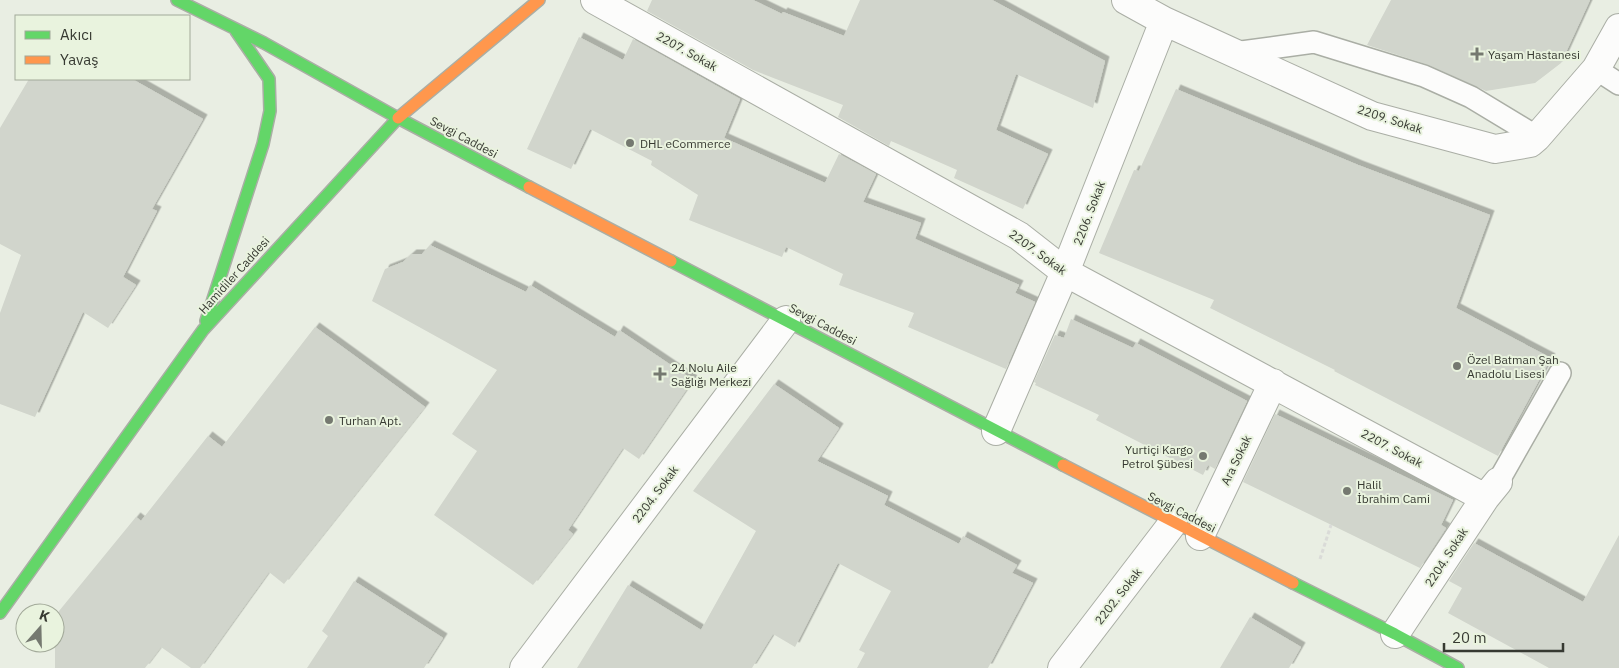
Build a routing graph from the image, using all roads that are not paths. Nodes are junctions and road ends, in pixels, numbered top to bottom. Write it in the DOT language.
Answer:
graph roads {
  1 [pos="177,0"];
  2 [pos="540,0"];
  3 [pos="595,0"];
  4 [pos="1126,0"];
  5 [pos="1164,20"];
  6 [pos="1619,28"];
  7 [pos="235,30"];
  8 [pos="1234,53"];
  9 [pos="1596,69"];
  10 [pos="1619,84"];
  11 [pos="398,118"];
  12 [pos="1537,137"];
  13 [pos="1065,272"];
  14 [pos="786,320"];
  15 [pos="203,330"];
  16 [pos="1560,373"];
  17 [pos="1273,384"];
  18 [pos="996,431"];
  19 [pos="1492,490"];
  20 [pos="1173,523"];
  21 [pos="1200,536"];
  22 [pos="0,613"];
  23 [pos="1395,634"];
  24 [pos="524,668"];
  25 [pos="1062,668"];
  26 [pos="1458,668"];
  1 -- 7 [label="street, Sevgi Caddesi"];
  2 -- 11 [label="street, Hamidiler Caddesi"];
  3 -- 13 [label="street, 2207. Sokak"];
  4 -- 5 [label="street, 2209. Sokak"];
  5 -- 8 [label="street, 2209. Sokak"];
  5 -- 13 [label="street, 2206. Sokak"];
  6 -- 9 [label="street, 2209. Sokak"];
  7 -- 11 [label="street, Sevgi Caddesi"];
  7 -- 15 [label="street"];
  8 -- 12 [label="street, 2209. Sokak"];
  8 -- 12 [label="lane"];
  9 -- 10 [label="lane"];
  9 -- 12 [label="street, 2209. Sokak"];
  11 -- 14 [label="street, Sevgi Caddesi"];
  11 -- 15 [label="street, Hamidiler Caddesi"];
  13 -- 17 [label="street, 2207. Sokak"];
  13 -- 18 [label="street, 2206. Sokak"];
  14 -- 18 [label="street, Sevgi Caddesi"];
  14 -- 24 [label="street, 2204. Sokak"];
  15 -- 22 [label="street, Hamidiler Caddesi"];
  16 -- 19 [label="lane"];
  17 -- 19 [label="street, 2207. Sokak"];
  17 -- 21 [label="street, Ara Sokak"];
  18 -- 20 [label="street, Sevgi Caddesi"];
  19 -- 23 [label="street, 2204. Sokak"];
  20 -- 21 [label="street, Sevgi Caddesi"];
  20 -- 25 [label="street, 2202. Sokak"];
  21 -- 23 [label="street, Sevgi Caddesi"];
  23 -- 26 [label="street, Sevgi Caddesi"];
}
